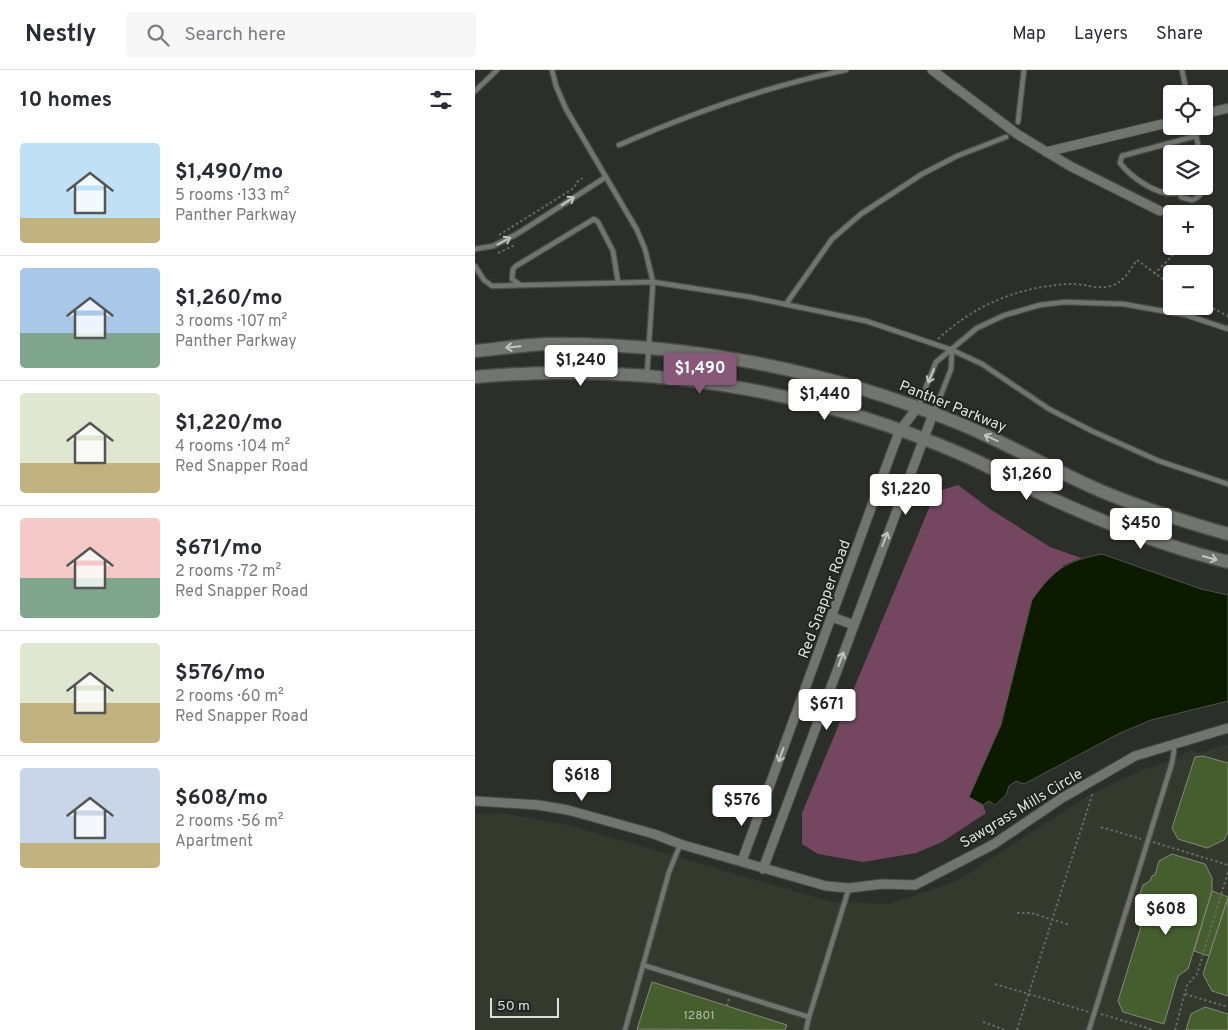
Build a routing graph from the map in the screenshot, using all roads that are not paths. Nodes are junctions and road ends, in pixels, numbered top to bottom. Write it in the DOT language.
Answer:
graph roads {
  1 [pos="497,70"];
  2 [pos="552,70"];
  3 [pos="846,70"];
  4 [pos="932,70"];
  5 [pos="1024,70"];
  6 [pos="1182,70"];
  7 [pos="1185,85"];
  8 [pos="475,91"];
  9 [pos="1228,108"];
  10 [pos="1213,112"];
  11 [pos="1018,122"];
  12 [pos="1163,124"];
  13 [pos="1196,136"];
  14 [pos="1006,137"];
  15 [pos="619,145"];
  16 [pos="1163,145"];
  17 [pos="1163,145"];
  18 [pos="1198,145"];
  19 [pos="1046,152"];
  20 [pos="606,177"];
  21 [pos="1163,192"];
  22 [pos="1180,195"];
  23 [pos="1200,195"];
  24 [pos="1160,211"];
  25 [pos="475,249"];
  26 [pos="475,266"];
  27 [pos="618,282"];
  28 [pos="653,282"];
  29 [pos="521,285"];
  30 [pos="786,304"];
  31 [pos="1190,316"];
  32 [pos="1228,329"];
  33 [pos="649,349"];
  34 [pos="952,350"];
  35 [pos="475,351"];
  36 [pos="647,376"];
  37 [pos="475,377"];
  38 [pos="918,408"];
  39 [pos="933,414"];
  40 [pos="900,430"];
  41 [pos="923,439"];
  42 [pos="1228,484"];
  43 [pos="1228,534"];
  44 [pos="1228,562"];
  45 [pos="832,617"];
  46 [pos="854,625"];
  47 [pos="1228,728"];
  48 [pos="1173,744"];
  49 [pos="475,801"];
  50 [pos="680,844"];
  51 [pos="742,861"];
  52 [pos="763,868"];
  53 [pos="849,888"];
  54 [pos="643,965"];
  55 [pos="809,1017"];
  56 [pos="625,1030"];
  57 [pos="806,1030"];
  58 [pos="1089,1030"];
  1 -- 8 [label="lane"];
  2 -- 20 [label="lane"];
  3 -- 15 [label="lane"];
  4 -- 19 [label="street"];
  5 -- 11 [label="lane"];
  6 -- 7 [label="lane"];
  9 -- 10 [label="street"];
  12 -- 19 [label="street"];
  13 -- 17 [label="lane"];
  13 -- 18 [label="lane"];
  14 -- 30 [label="lane"];
  16 -- 21 [label="lane"];
  19 -- 24 [label="street"];
  25 -- 20 [label="lane, one-way"];
  20 -- 28 [label="lane"];
  22 -- 23 [label="lane"];
  26 -- 29 [label="lane"];
  27 -- 28 [label="lane"];
  27 -- 29 [label="lane"];
  27 -- 29 [label="lane"];
  28 -- 30 [label="lane"];
  28 -- 33 [label="lane"];
  30 -- 34 [label="lane"];
  31 -- 32 [label="lane"];
  31 -- 34 [label="lane"];
  33 -- 35 [label="main road, Panther Parkway, one-way"];
  33 -- 36 [label="lane"];
  33 -- 38 [label="main road, Panther Parkway"];
  34 -- 38 [label="lane, one-way"];
  34 -- 39 [label="lane"];
  34 -- 42 [label="lane"];
  36 -- 37 [label="main road"];
  36 -- 40 [label="main road"];
  38 -- 39 [label="main road, Panther Parkway"];
  38 -- 40 [label="street, Red Snapper Road"];
  39 -- 41 [label="street"];
  43 -- 39 [label="main road, Panther Parkway, one-way"];
  40 -- 41 [label="main road"];
  40 -- 45 [label="street, Red Snapper Road"];
  41 -- 44 [label="main road, one-way"];
  46 -- 41 [label="street, one-way"];
  45 -- 46 [label="street"];
  45 -- 51 [label="street, Red Snapper Road, one-way"];
  52 -- 46 [label="street, one-way"];
  47 -- 48 [label="street, Sawgrass Mills Circle"];
  48 -- 53 [label="street, Sawgrass Mills Circle"];
  48 -- 58 [label="lane"];
  49 -- 50 [label="street, Sawgrass Mills Circle"];
  50 -- 51 [label="street, Sawgrass Mills Circle"];
  50 -- 54 [label="lane"];
  51 -- 52 [label="street, Sawgrass Mills Circle"];
  52 -- 53 [label="street, Sawgrass Mills Circle"];
  53 -- 55 [label="lane"];
  54 -- 55 [label="lane"];
  54 -- 56 [label="lane"];
  55 -- 57 [label="lane"];
}
